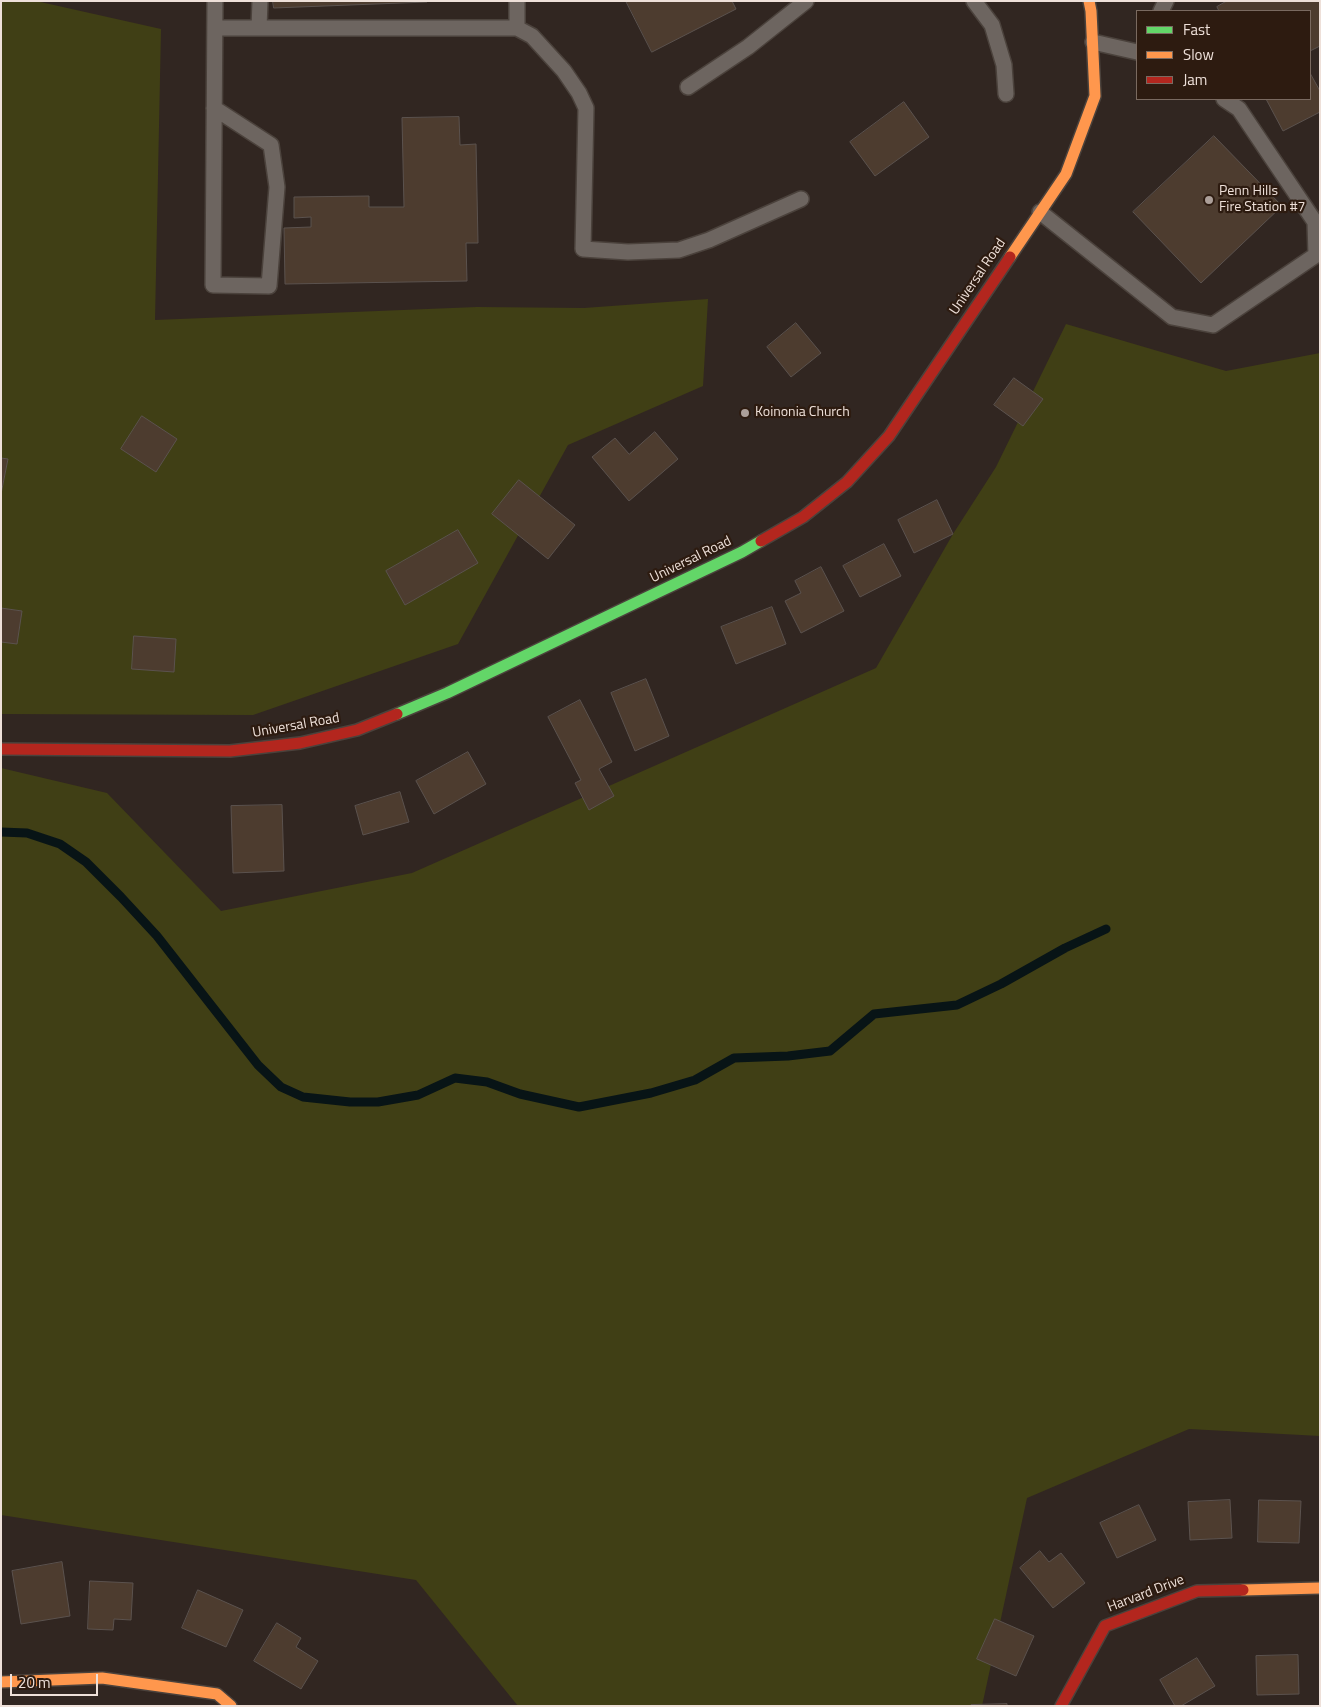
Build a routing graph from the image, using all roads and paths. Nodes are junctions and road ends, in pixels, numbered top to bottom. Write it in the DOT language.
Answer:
graph roads {
  1 [pos="215,1"];
  2 [pos="260,1"];
  3 [pos="517,1"];
  4 [pos="806,1"];
  5 [pos="974,1"];
  6 [pos="1089,1"];
  7 [pos="786,7"];
  8 [pos="215,28"];
  9 [pos="259,28"];
  10 [pos="517,28"];
  11 [pos="1093,42"];
  12 [pos="1136,52"];
  13 [pos="688,87"];
  14 [pos="1006,94"];
  15 [pos="1226,100"];
  16 [pos="214,108"];
  17 [pos="801,199"];
  18 [pos="1040,212"];
  19 [pos="1318,221"];
  20 [pos="1318,256"];
  21 [pos="1,749"];
  22 [pos="1320,1588"];
  23 [pos="1,1682"];
  24 [pos="231,1706"];
  25 [pos="1061,1706"];
  1 -- 8 [label="lane"];
  2 -- 9 [label="lane"];
  3 -- 10 [label="lane"];
  4 -- 7 [label="lane"];
  5 -- 14 [label="lane"];
  6 -- 11 [label="street, Universal Road"];
  7 -- 13 [label="lane"];
  8 -- 9 [label="lane"];
  8 -- 16 [label="lane"];
  9 -- 10 [label="lane"];
  10 -- 17 [label="lane"];
  11 -- 12 [label="lane"];
  11 -- 18 [label="street, Universal Road"];
  15 -- 19 [label="lane"];
  16 -- 16 [label="lane"];
  18 -- 20 [label="lane"];
  18 -- 21 [label="street, Universal Road"];
  19 -- 20 [label="lane"];
  22 -- 25 [label="street, Harvard Drive"];
  23 -- 24 [label="street"];
}
